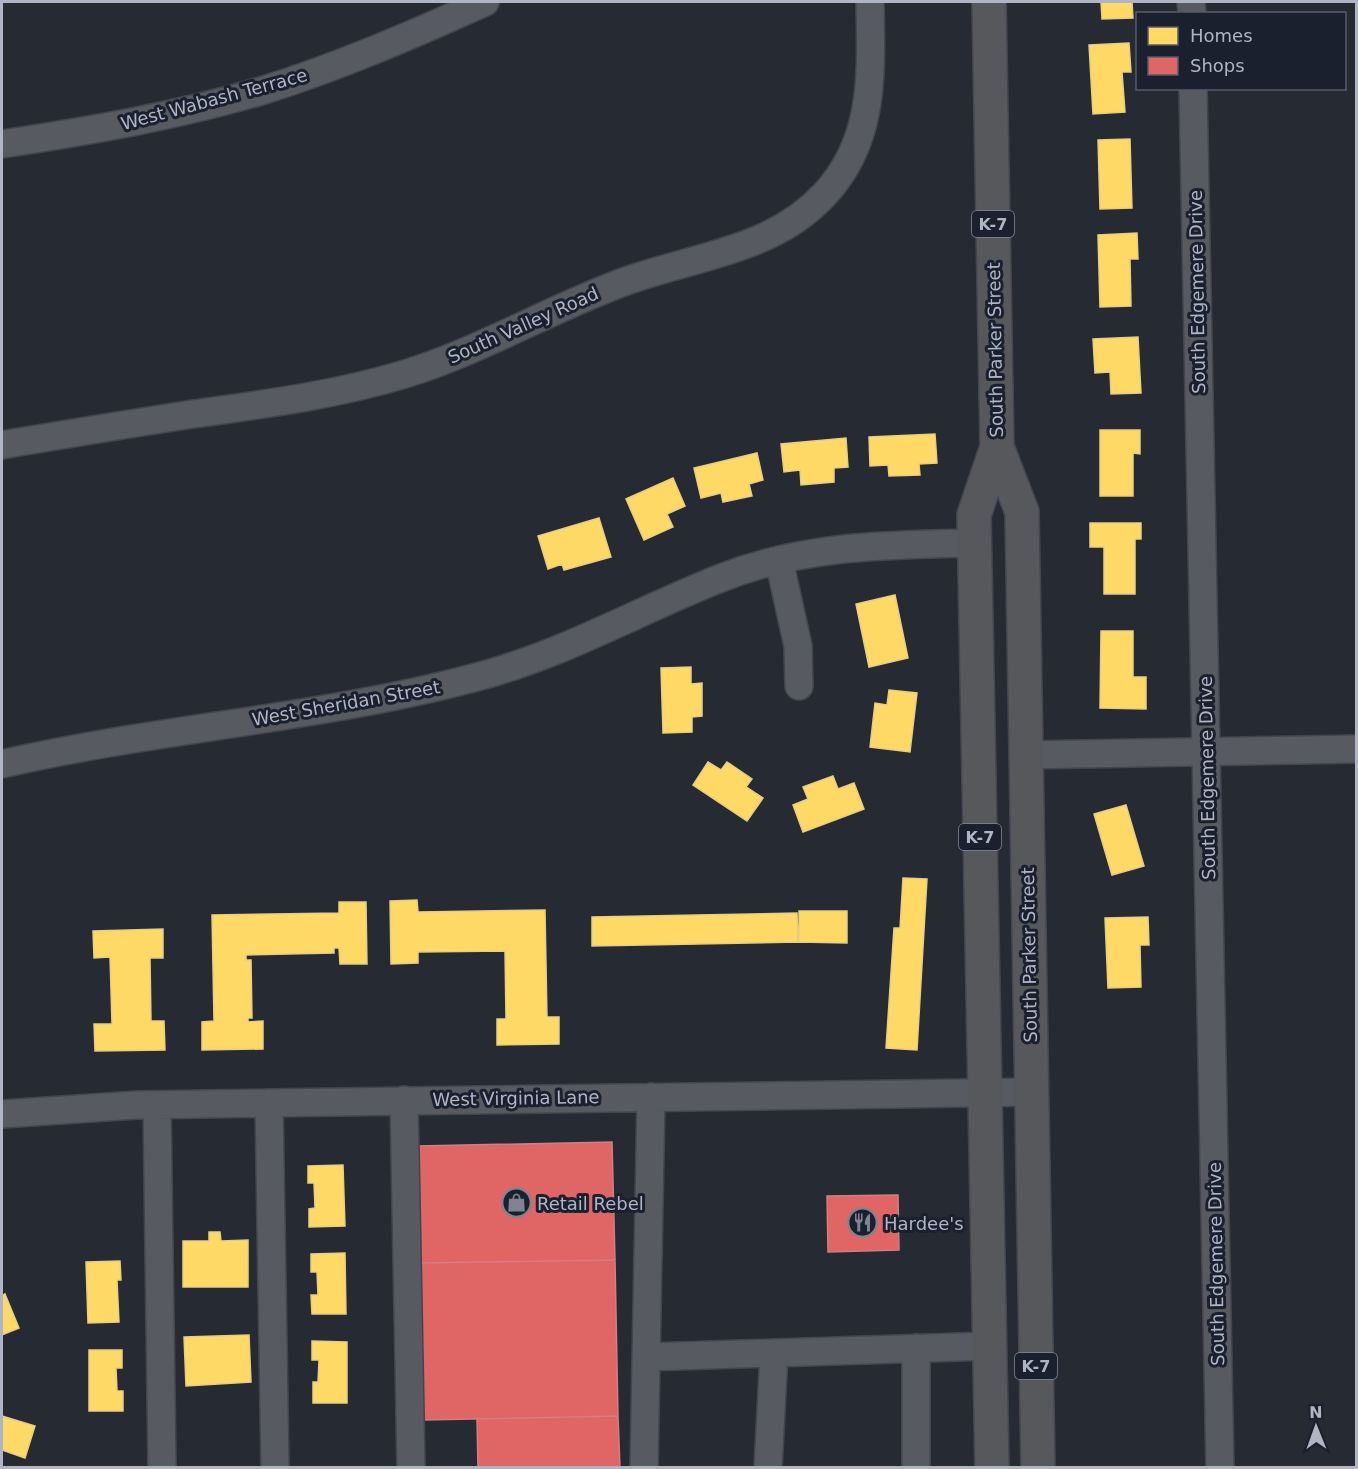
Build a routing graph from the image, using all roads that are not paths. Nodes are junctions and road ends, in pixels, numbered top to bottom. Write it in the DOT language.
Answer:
graph roads {
  1 [pos="485,2"];
  2 [pos="870,2"];
  3 [pos="989,2"];
  4 [pos="1193,90"];
  5 [pos="2,144"];
  6 [pos="2,445"];
  7 [pos="997,447"];
  8 [pos="974,543"];
  9 [pos="779,560"];
  10 [pos="799,686"];
  11 [pos="1356,749"];
  12 [pos="1206,752"];
  13 [pos="1026,755"];
  14 [pos="2,764"];
  15 [pos="1031,1092"];
  16 [pos="984,1093"];
  17 [pos="651,1097"];
  18 [pos="404,1100"];
  19 [pos="270,1103"];
  20 [pos="157,1105"];
  21 [pos="2,1114"];
  22 [pos="990,1346"];
  23 [pos="916,1348"];
  24 [pos="774,1353"];
  25 [pos="646,1357"];
  26 [pos="162,1467"];
  27 [pos="275,1467"];
  28 [pos="411,1467"];
  29 [pos="644,1467"];
  30 [pos="768,1467"];
  31 [pos="916,1467"];
  32 [pos="992,1467"];
  33 [pos="1038,1467"];
  34 [pos="1220,1467"];
  1 -- 5 [label="street, West Wabash Terrace"];
  2 -- 6 [label="street, South Valley Road"];
  3 -- 7 [label="highway, South Parker Street / K-7"];
  4 -- 12 [label="street, South Edgemere Drive"];
  7 -- 8 [label="highway, South Parker Street / K-7"];
  7 -- 13 [label="highway, South Parker Street / K-7"];
  8 -- 9 [label="street, West Sheridan Street"];
  8 -- 16 [label="highway, South Parker Street / K-7"];
  9 -- 10 [label="street"];
  9 -- 14 [label="street, West Sheridan Street"];
  11 -- 12 [label="street"];
  12 -- 13 [label="street"];
  12 -- 34 [label="street, South Edgemere Drive"];
  13 -- 15 [label="highway, South Parker Street / K-7"];
  15 -- 16 [label="street, West Virginia Lane"];
  15 -- 33 [label="highway, South Parker Street / K-7"];
  16 -- 17 [label="street, West Virginia Lane"];
  16 -- 22 [label="highway, South Parker Street / K-7"];
  17 -- 18 [label="street, West Virginia Lane"];
  17 -- 25 [label="street"];
  18 -- 19 [label="street, West Virginia Lane"];
  18 -- 28 [label="street"];
  19 -- 20 [label="street, West Virginia Lane"];
  19 -- 27 [label="street"];
  20 -- 21 [label="street, West Virginia Lane"];
  20 -- 26 [label="street"];
  22 -- 23 [label="street"];
  22 -- 32 [label="highway, South Parker Street / K-7"];
  23 -- 24 [label="street"];
  23 -- 31 [label="street"];
  24 -- 25 [label="street"];
  24 -- 30 [label="street"];
  25 -- 29 [label="street"];
}
